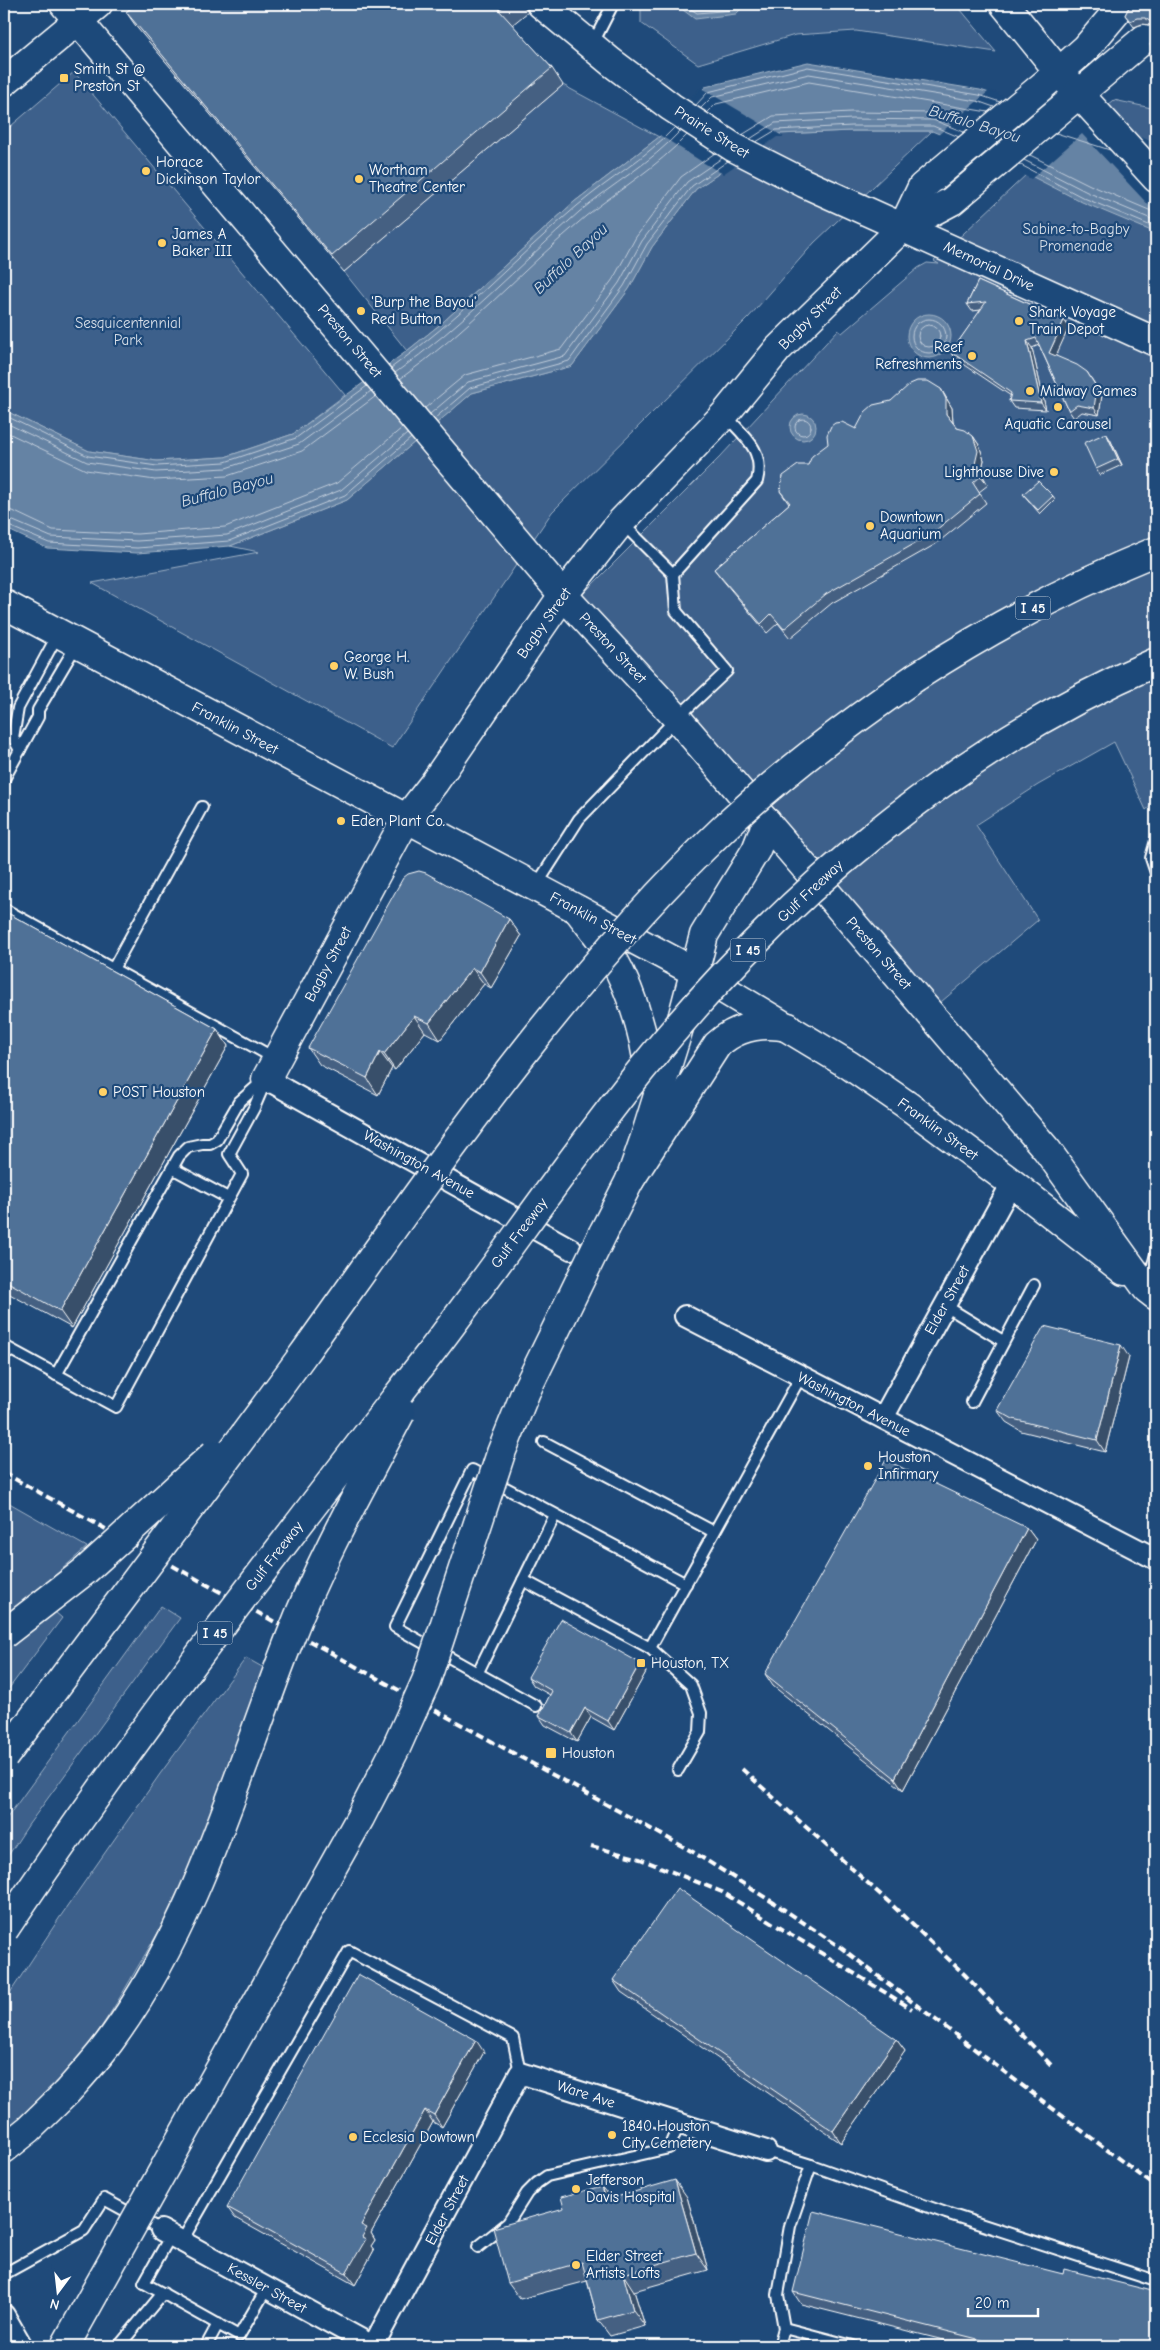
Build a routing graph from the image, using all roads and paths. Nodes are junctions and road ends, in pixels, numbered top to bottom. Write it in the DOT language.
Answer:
graph roads {
  1 [pos="613,4"];
  2 [pos="1004,4"];
  3 [pos="551,6"];
  4 [pos="80,9"];
  5 [pos="1119,10"];
  6 [pos="1144,39"];
  7 [pos="601,55"];
  8 [pos="1059,72"];
  9 [pos="4,82"];
  10 [pos="1079,93"];
  11 [pos="1156,178"];
  12 [pos="903,227"];
  13 [pos="1156,342"];
  14 [pos="724,415"];
  15 [pos="621,522"];
  16 [pos="1156,551"];
  17 [pos="673,574"];
  18 [pos="563,595"];
  19 [pos="4,604"];
  20 [pos="68,638"];
  21 [pos="1156,662"];
  22 [pos="677,718"];
  23 [pos="20,750"];
  24 [pos="4,779"];
  25 [pos="202,807"];
  26 [pos="406,819"];
  27 [pos="767,822"];
  28 [pos="1156,840"];
  29 [pos="1156,873"];
  30 [pos="535,887"];
  31 [pos="4,909"];
  32 [pos="578,910"];
  33 [pos="113,969"];
  34 [pos="695,972"];
  35 [pos="788,1028"];
  36 [pos="271,1069"];
  37 [pos="646,1138"];
  38 [pos="172,1168"];
  39 [pos="630,1180"];
  40 [pos="1012,1183"];
  41 [pos="228,1198"];
  42 [pos="571,1248"];
  43 [pos="1156,1254"];
  44 [pos="1034,1285"];
  45 [pos="1151,1292"];
  46 [pos="944,1305"];
  47 [pos="685,1316"];
  48 [pos="1003,1340"];
  49 [pos="437,1344"];
  50 [pos="4,1346"];
  51 [pos="56,1375"];
  52 [pos="801,1376"];
  53 [pos="972,1402"];
  54 [pos="262,1411"];
  55 [pos="883,1418"];
  56 [pos="544,1442"];
  57 [pos="555,1515"];
  58 [pos="714,1532"];
  59 [pos="1156,1559"];
  60 [pos="524,1580"];
  61 [pos="686,1584"];
  62 [pos="4,1634"];
  63 [pos="650,1648"];
  64 [pos="478,1672"];
  65 [pos="536,1706"];
  66 [pos="4,1757"];
  67 [pos="678,1770"];
  68 [pos="4,1930"];
  69 [pos="520,2073"];
  70 [pos="679,2124"];
  71 [pos="4,2149"];
  72 [pos="766,2151"];
  73 [pos="811,2165"];
  74 [pos="171,2235"];
  75 [pos="478,2247"];
  76 [pos="4,2274"];
  77 [pos="1156,2281"];
  78 [pos="267,2288"];
  79 [pos="163,2293"];
  80 [pos="4,2315"];
  81 [pos="218,2324"];
  82 [pos="784,2328"];
  83 [pos="22,2346"];
  84 [pos="65,2346"];
  85 [pos="118,2346"];
  86 [pos="206,2346"];
  87 [pos="373,2346"];
  88 [pos="779,2346"];
  89 [pos="853,2346"];
  1 -- 7 [label="lane"];
  2 -- 8 [label="main road"];
  3 -- 7 [label="main road, Prairie Street"];
  4 -- 9 [label="main road"];
  4 -- 18 [label="main road, Preston Street"];
  5 -- 8 [label="main road, Bagby Street"];
  6 -- 10 [label="main road, Bagby Street"];
  7 -- 12 [label="main road, Prairie Street"];
  8 -- 10 [label="main road"];
  8 -- 12 [label="main road, Bagby Street"];
  10 -- 11 [label="main road"];
  10 -- 12 [label="main road, Bagby Street"];
  12 -- 13 [label="main road, Memorial Drive"];
  12 -- 14 [label="main road, Bagby Street"];
  14 -- 15 [label="main road, Bagby Street"];
  14 -- 17 [label="lane"];
  15 -- 17 [label="lane"];
  15 -- 18 [label="main road, Bagby Street"];
  16 -- 54 [label="main road, I 45, bridge"];
  17 -- 22 [label="lane"];
  18 -- 22 [label="main road, Preston Street"];
  18 -- 26 [label="main road, Bagby Street"];
  19 -- 20 [label="main road, Franklin Street"];
  20 -- 23 [label="lane"];
  20 -- 23 [label="lane"];
  20 -- 26 [label="main road, Franklin Street"];
  21 -- 49 [label="main road, Gulf Freeway / I 45, bridge"];
  22 -- 27 [label="main road, Preston Street"];
  22 -- 30 [label="lane"];
  23 -- 24 [label="lane"];
  25 -- 33 [label="lane"];
  26 -- 30 [label="main road, Franklin Street"];
  26 -- 36 [label="main road, Bagby Street"];
  27 -- 34 [label="main road"];
  27 -- 45 [label="main road, Preston Street"];
  28 -- 29 [label="lane"];
  30 -- 32 [label="main road, Franklin Street"];
  31 -- 33 [label="lane"];
  32 -- 34 [label="main road, Franklin Street"];
  32 -- 37 [label="main road"];
  33 -- 36 [label="lane"];
  34 -- 35 [label="main road, Franklin Street"];
  34 -- 37 [label="main road"];
  35 -- 39 [label="main road"];
  35 -- 40 [label="main road, Franklin Street"];
  36 -- 38 [label="lane"];
  36 -- 41 [label="lane"];
  36 -- 42 [label="street, Washington Avenue"];
  37 -- 39 [label="main road"];
  38 -- 41 [label="lane"];
  38 -- 51 [label="lane"];
  39 -- 84 [label="main road, bridge"];
  40 -- 45 [label="main road, Franklin Street"];
  40 -- 46 [label="street, Elder Street"];
  41 -- 51 [label="lane"];
  43 -- 45 [label="lane"];
  44 -- 48 [label="lane"];
  46 -- 48 [label="lane"];
  46 -- 55 [label="street, Elder Street"];
  47 -- 52 [label="street, Washington Avenue"];
  48 -- 53 [label="lane"];
  49 -- 68 [label="main road, Gulf Freeway / I 45, bridge"];
  49 -- 71 [label="main road, bridge"];
  50 -- 51 [label="lane"];
  52 -- 55 [label="street, Washington Avenue"];
  52 -- 58 [label="lane"];
  54 -- 62 [label="main road, bridge"];
  54 -- 66 [label="main road, I 45, bridge"];
  55 -- 59 [label="street, Washington Avenue"];
  56 -- 58 [label="lane"];
  57 -- 60 [label="lane"];
  57 -- 61 [label="lane"];
  57 -- 64 [label="lane"];
  58 -- 61 [label="lane"];
  60 -- 63 [label="lane"];
  60 -- 64 [label="lane"];
  61 -- 63 [label="lane"];
  63 -- 67 [label="lane"];
  64 -- 65 [label="lane"];
  69 -- 70 [label="street, Ware Ave"];
  69 -- 74 [label="lane"];
  69 -- 87 [label="street, Elder Street"];
  70 -- 72 [label="street, Ware Ave"];
  70 -- 75 [label="lane"];
  72 -- 73 [label="lane"];
  73 -- 77 [label="lane"];
  73 -- 82 [label="lane"];
  74 -- 76 [label="lane"];
  74 -- 78 [label="street, Kessler Street"];
  74 -- 79 [label="lane"];
  78 -- 81 [label="lane"];
  78 -- 87 [label="street, Kessler Street"];
  79 -- 81 [label="lane"];
  79 -- 85 [label="lane"];
  80 -- 83 [label="street"];
  81 -- 86 [label="lane"];
  82 -- 88 [label="lane"];
  82 -- 89 [label="lane"];
}
